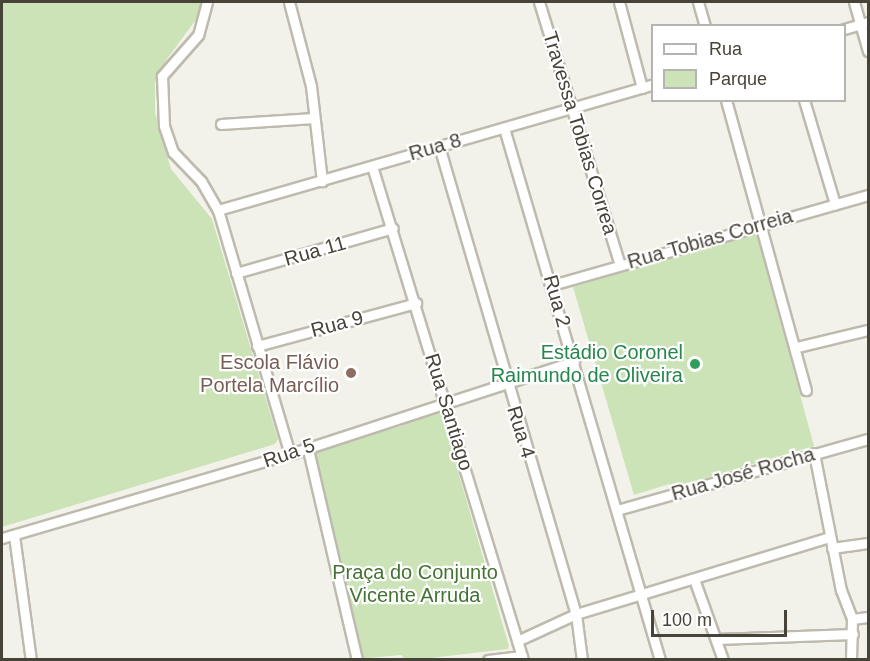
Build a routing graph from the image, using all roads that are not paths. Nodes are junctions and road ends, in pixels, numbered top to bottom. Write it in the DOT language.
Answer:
graph roads {
  1 [pos="207,2"];
  2 [pos="289,2"];
  3 [pos="539,2"];
  4 [pos="619,2"];
  5 [pos="698,2"];
  6 [pos="854,2"];
  7 [pos="864,23"];
  8 [pos="704,24"];
  9 [pos="846,28"];
  10 [pos="868,51"];
  11 [pos="651,85"];
  12 [pos="642,88"];
  13 [pos="727,102"];
  14 [pos="805,102"];
  15 [pos="573,108"];
  16 [pos="314,118"];
  17 [pos="220,124"];
  18 [pos="504,128"];
  19 [pos="439,146"];
  20 [pos="372,166"];
  21 [pos="322,181"];
  22 [pos="868,195"];
  23 [pos="835,204"];
  24 [pos="218,210"];
  25 [pos="760,224"];
  26 [pos="393,228"];
  27 [pos="620,265"];
  28 [pos="236,273"];
  29 [pos="552,285"];
  30 [pos="416,303"];
  31 [pos="868,330"];
  32 [pos="257,346"];
  33 [pos="796,347"];
  34 [pos="574,361"];
  35 [pos="506,382"];
  36 [pos="806,390"];
  37 [pos="446,404"];
  38 [pos="868,439"];
  39 [pos="308,445"];
  40 [pos="814,453"];
  41 [pos="290,454"];
  42 [pos="617,510"];
  43 [pos="14,535"];
  44 [pos="830,537"];
  45 [pos="2,538"];
  46 [pos="868,543"];
  47 [pos="832,548"];
  48 [pos="694,579"];
  49 [pos="640,595"];
  50 [pos="576,614"];
  51 [pos="868,617"];
  52 [pos="852,619"];
  53 [pos="853,634"];
  54 [pos="717,639"];
  55 [pos="517,640"];
  56 [pos="523,658"];
  57 [pos="31,660"];
  58 [pos="357,660"];
  59 [pos="488,660"];
  60 [pos="582,660"];
  61 [pos="660,660"];
  62 [pos="723,660"];
  63 [pos="851,660"];
  1 -- 24 [label="street"];
  2 -- 16 [label="street"];
  3 -- 15 [label="street, Travessa Tobias Correa"];
  4 -- 12 [label="street"];
  5 -- 8 [label="street"];
  6 -- 7 [label="street"];
  7 -- 9 [label="street"];
  7 -- 10 [label="street"];
  11 -- 12 [label="street, Rua 8"];
  12 -- 15 [label="street, Rua 8"];
  13 -- 25 [label="street"];
  14 -- 23 [label="street"];
  15 -- 18 [label="street, Rua 8"];
  15 -- 27 [label="street, Travessa Tobias Correa"];
  16 -- 17 [label="street"];
  16 -- 21 [label="street"];
  18 -- 19 [label="street, Rua 8"];
  18 -- 29 [label="street, Rua 2"];
  19 -- 20 [label="street, Rua 8"];
  19 -- 35 [label="street, Rua 4"];
  20 -- 21 [label="street, Rua 8"];
  20 -- 26 [label="street, Rua Santiago"];
  21 -- 24 [label="street, Rua 8"];
  22 -- 23 [label="street, Rua Tobias Correia"];
  23 -- 25 [label="street, Rua Tobias Correia"];
  24 -- 28 [label="street"];
  25 -- 27 [label="street, Rua Tobias Correia"];
  25 -- 33 [label="street"];
  26 -- 28 [label="street, Rua 11"];
  26 -- 30 [label="street, Rua Santiago"];
  27 -- 29 [label="street, Rua Tobias Correia"];
  28 -- 32 [label="street"];
  29 -- 34 [label="street, Rua 2"];
  30 -- 32 [label="street, Rua 9"];
  30 -- 37 [label="street, Rua Santiago"];
  31 -- 33 [label="street"];
  32 -- 41 [label="street"];
  33 -- 36 [label="street"];
  34 -- 35 [label="street, Rua 5"];
  34 -- 42 [label="street, Rua 2"];
  35 -- 37 [label="street, Rua 5"];
  35 -- 50 [label="street, Rua 4"];
  37 -- 39 [label="street, Rua 5"];
  37 -- 55 [label="street, Rua Santiago"];
  38 -- 40 [label="street, Rua José Rocha"];
  39 -- 41 [label="street, Rua 5"];
  39 -- 58 [label="street"];
  40 -- 42 [label="street, Rua José Rocha"];
  40 -- 44 [label="street"];
  41 -- 43 [label="street, Rua 5"];
  42 -- 49 [label="street, Rua 2"];
  43 -- 45 [label="street, Rua 5"];
  43 -- 57 [label="street"];
  44 -- 47 [label="street"];
  44 -- 48 [label="street"];
  46 -- 47 [label="street"];
  47 -- 52 [label="street"];
  48 -- 49 [label="street"];
  48 -- 54 [label="street"];
  49 -- 50 [label="street"];
  49 -- 61 [label="street, Rua 2"];
  50 -- 55 [label="street"];
  50 -- 60 [label="street, Rua 4"];
  51 -- 52 [label="street"];
  52 -- 53 [label="street"];
  53 -- 54 [label="street"];
  53 -- 63 [label="street"];
  54 -- 62 [label="street"];
  55 -- 56 [label="street, Rua Santiago"];
  56 -- 59 [label="street"];
}
